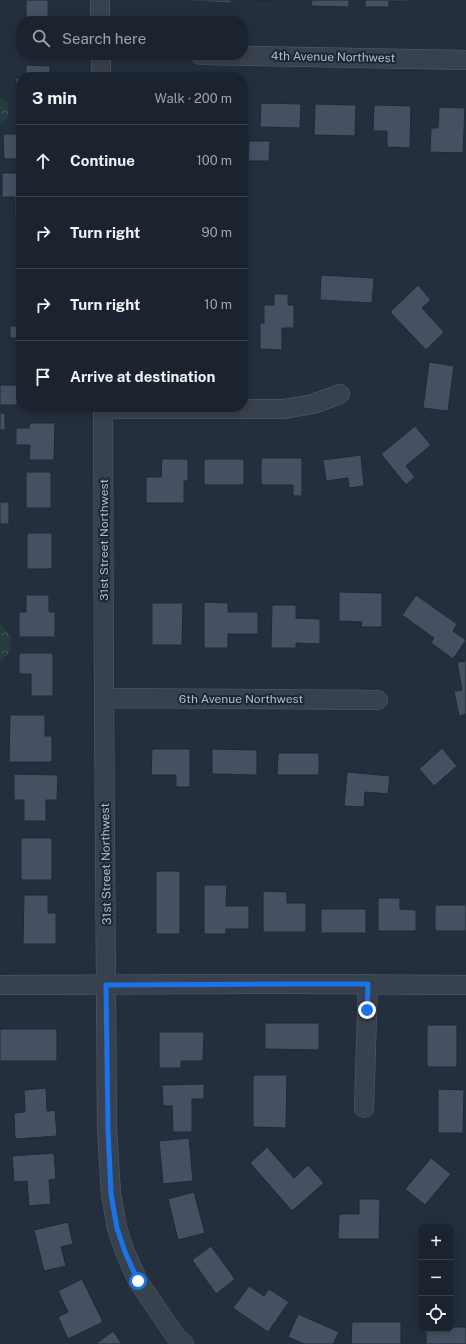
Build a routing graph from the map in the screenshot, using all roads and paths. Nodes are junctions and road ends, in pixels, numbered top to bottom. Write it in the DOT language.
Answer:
graph roads {
  1 [pos="100,0"];
  2 [pos="100,16"];
  3 [pos="248,56"];
  4 [pos="101,60"];
  5 [pos="466,60"];
  6 [pos="101,72"];
  7 [pos="340,394"];
  8 [pos="248,409"];
  9 [pos="103,412"];
  10 [pos="104,698"];
  11 [pos="378,700"];
  12 [pos="368,984"];
  13 [pos="0,985"];
  14 [pos="106,985"];
  15 [pos="466,985"];
  16 [pos="364,1108"];
  17 [pos="184,1344"];
  1 -- 2 [label="street"];
  3 -- 5 [label="street, 4th Avenue Northwest"];
  4 -- 6 [label="street"];
  7 -- 8 [label="street"];
  9 -- 10 [label="street, 31st Street Northwest"];
  10 -- 11 [label="street, 6th Avenue Northwest"];
  10 -- 14 [label="street, 31st Street Northwest"];
  12 -- 14 [label="street"];
  12 -- 15 [label="street"];
  12 -- 16 [label="street"];
  13 -- 14 [label="street"];
  14 -- 17 [label="street, 31st Street Northwest"];
}
